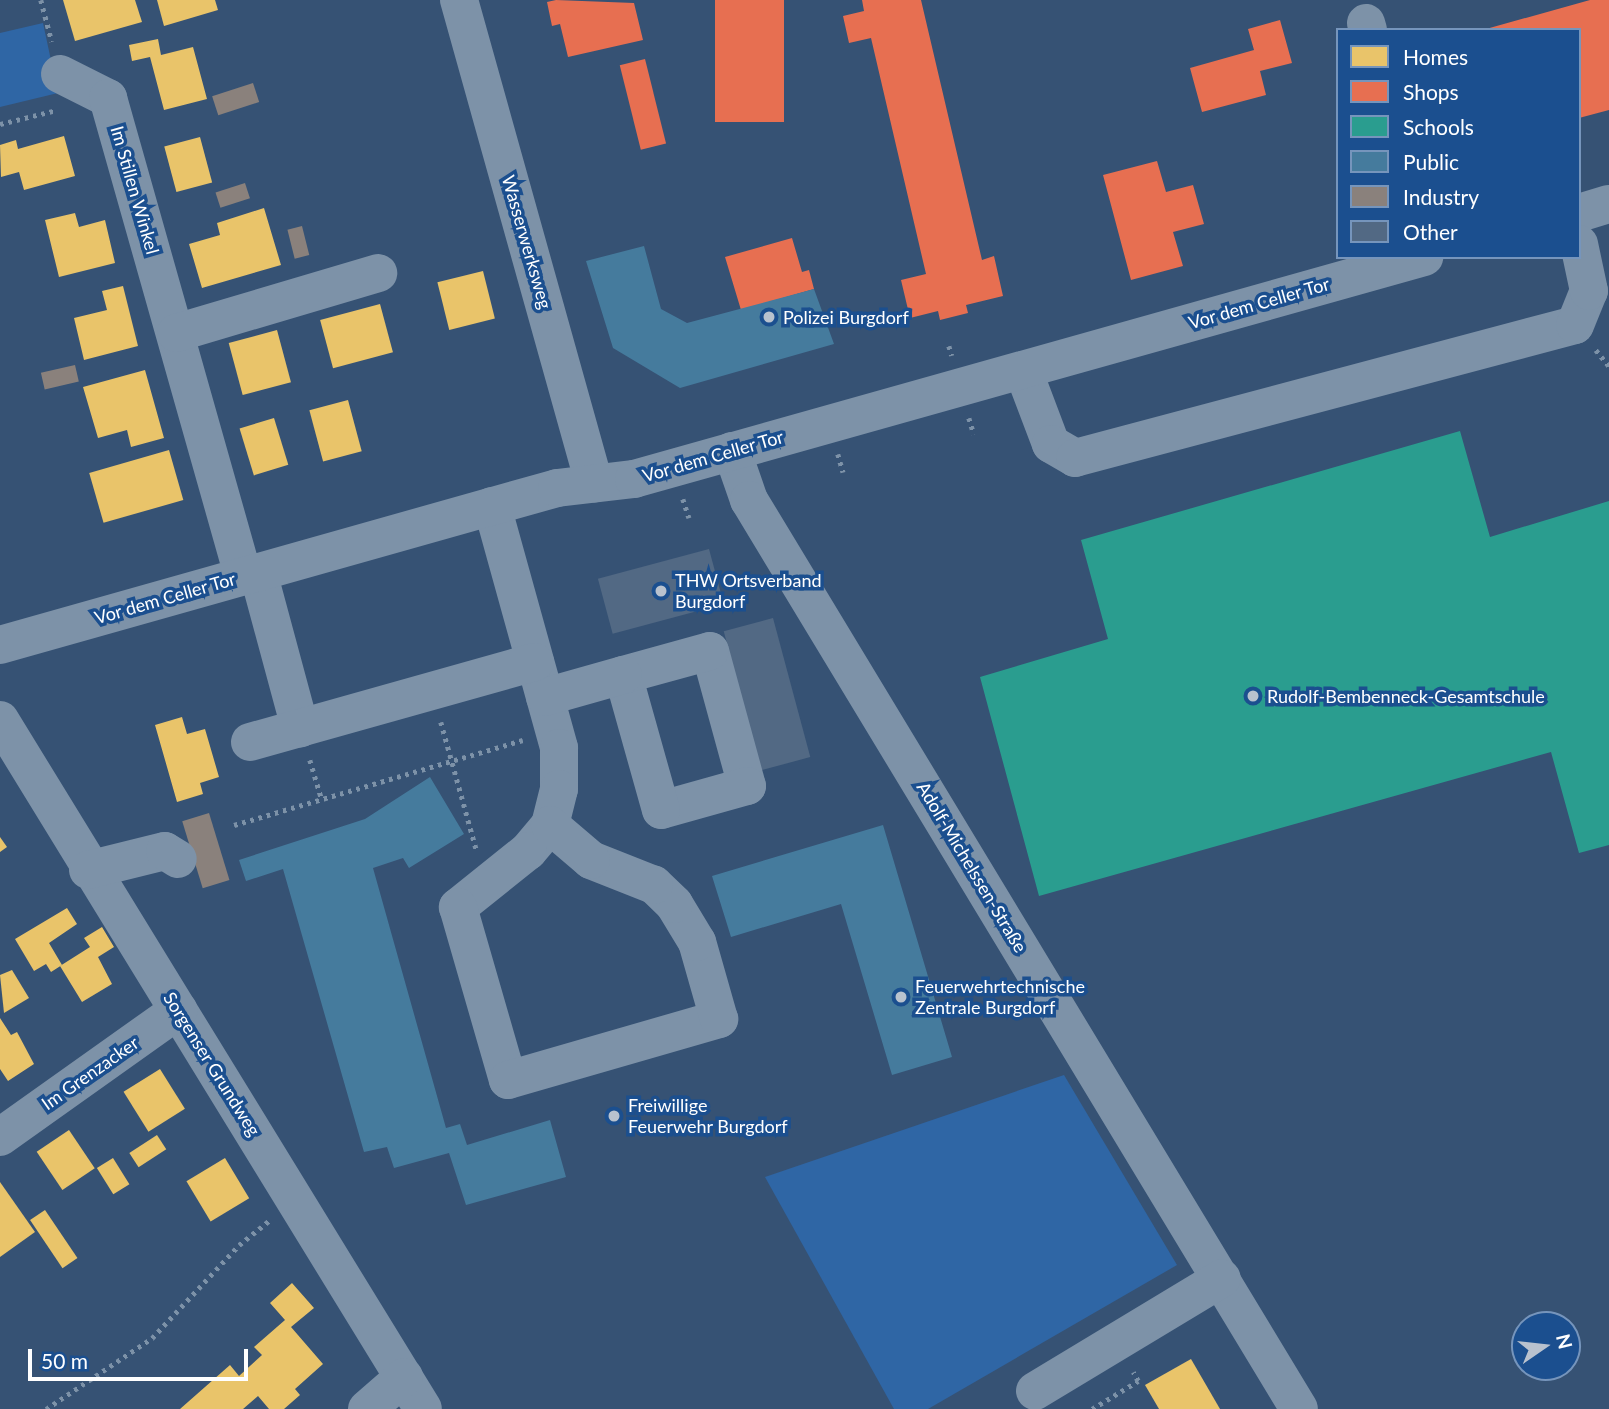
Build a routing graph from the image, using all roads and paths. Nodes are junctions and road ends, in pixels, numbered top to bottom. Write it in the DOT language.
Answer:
graph roads {
  1 [pos="41,0"];
  2 [pos="459,0"];
  3 [pos="60,74"];
  4 [pos="1609,204"];
  5 [pos="1581,212"];
  6 [pos="1581,253"];
  7 [pos="1417,259"];
  8 [pos="378,273"];
  9 [pos="176,333"];
  10 [pos="1023,370"];
  11 [pos="732,451"];
  12 [pos="594,483"];
  13 [pos="492,506"];
  14 [pos="250,574"];
  15 [pos="0,645"];
  16 [pos="623,675"];
  17 [pos="433,690"];
  18 [pos="545,696"];
  19 [pos="0,720"];
  20 [pos="300,727"];
  21 [pos="250,742"];
  22 [pos="452,761"];
  23 [pos="321,800"];
  24 [pos="234,825"];
  25 [pos="550,825"];
  26 [pos="178,859"];
  27 [pos="88,870"];
  28 [pos="486,885"];
  29 [pos="179,1010"];
  30 [pos="0,1137"];
  31 [pos="296,1200"];
  32 [pos="1222,1278"];
  33 [pos="1035,1391"];
  34 [pos="414,1393"];
  35 [pos="46,1409"];
  36 [pos="367,1409"];
  37 [pos="1299,1409"];
  1 -- 3 [label="path"];
  2 -- 12 [label="street, Wasserwerksweg"];
  3 -- 9 [label="street, Im Stillen Winkel"];
  4 -- 5 [label="street"];
  6 -- 10 [label="street"];
  7 -- 10 [label="street, Vor dem Celler Tor"];
  8 -- 9 [label="street"];
  9 -- 14 [label="street, Im Stillen Winkel"];
  10 -- 11 [label="street, Vor dem Celler Tor"];
  11 -- 12 [label="street, Vor dem Celler Tor"];
  11 -- 32 [label="street, Adolf-Michelssen-Straße"];
  12 -- 13 [label="street, Vor dem Celler Tor"];
  13 -- 14 [label="street, Vor dem Celler Tor"];
  13 -- 18 [label="street"];
  14 -- 15 [label="street, Vor dem Celler Tor"];
  14 -- 20 [label="street, Im Stillen Winkel"];
  16 -- 18 [label="street"];
  17 -- 18 [label="street"];
  17 -- 20 [label="street"];
  17 -- 22 [label="path"];
  18 -- 22 [label="path"];
  18 -- 25 [label="street"];
  19 -- 27 [label="street, Sorgenser Grundweg"];
  20 -- 21 [label="street"];
  20 -- 23 [label="path"];
  22 -- 23 [label="path"];
  22 -- 28 [label="path"];
  23 -- 24 [label="path"];
  25 -- 28 [label="street"];
  25 -- 28 [label="street"];
  26 -- 27 [label="street"];
  27 -- 29 [label="street, Sorgenser Grundweg"];
  29 -- 30 [label="street, Im Grenzacker"];
  29 -- 31 [label="street, Sorgenser Grundweg"];
  31 -- 34 [label="street, Sorgenser Grundweg"];
  31 -- 35 [label="path"];
  32 -- 33 [label="street"];
  32 -- 37 [label="street, Adolf-Michelssen-Straße"];
  34 -- 36 [label="street"];
}
